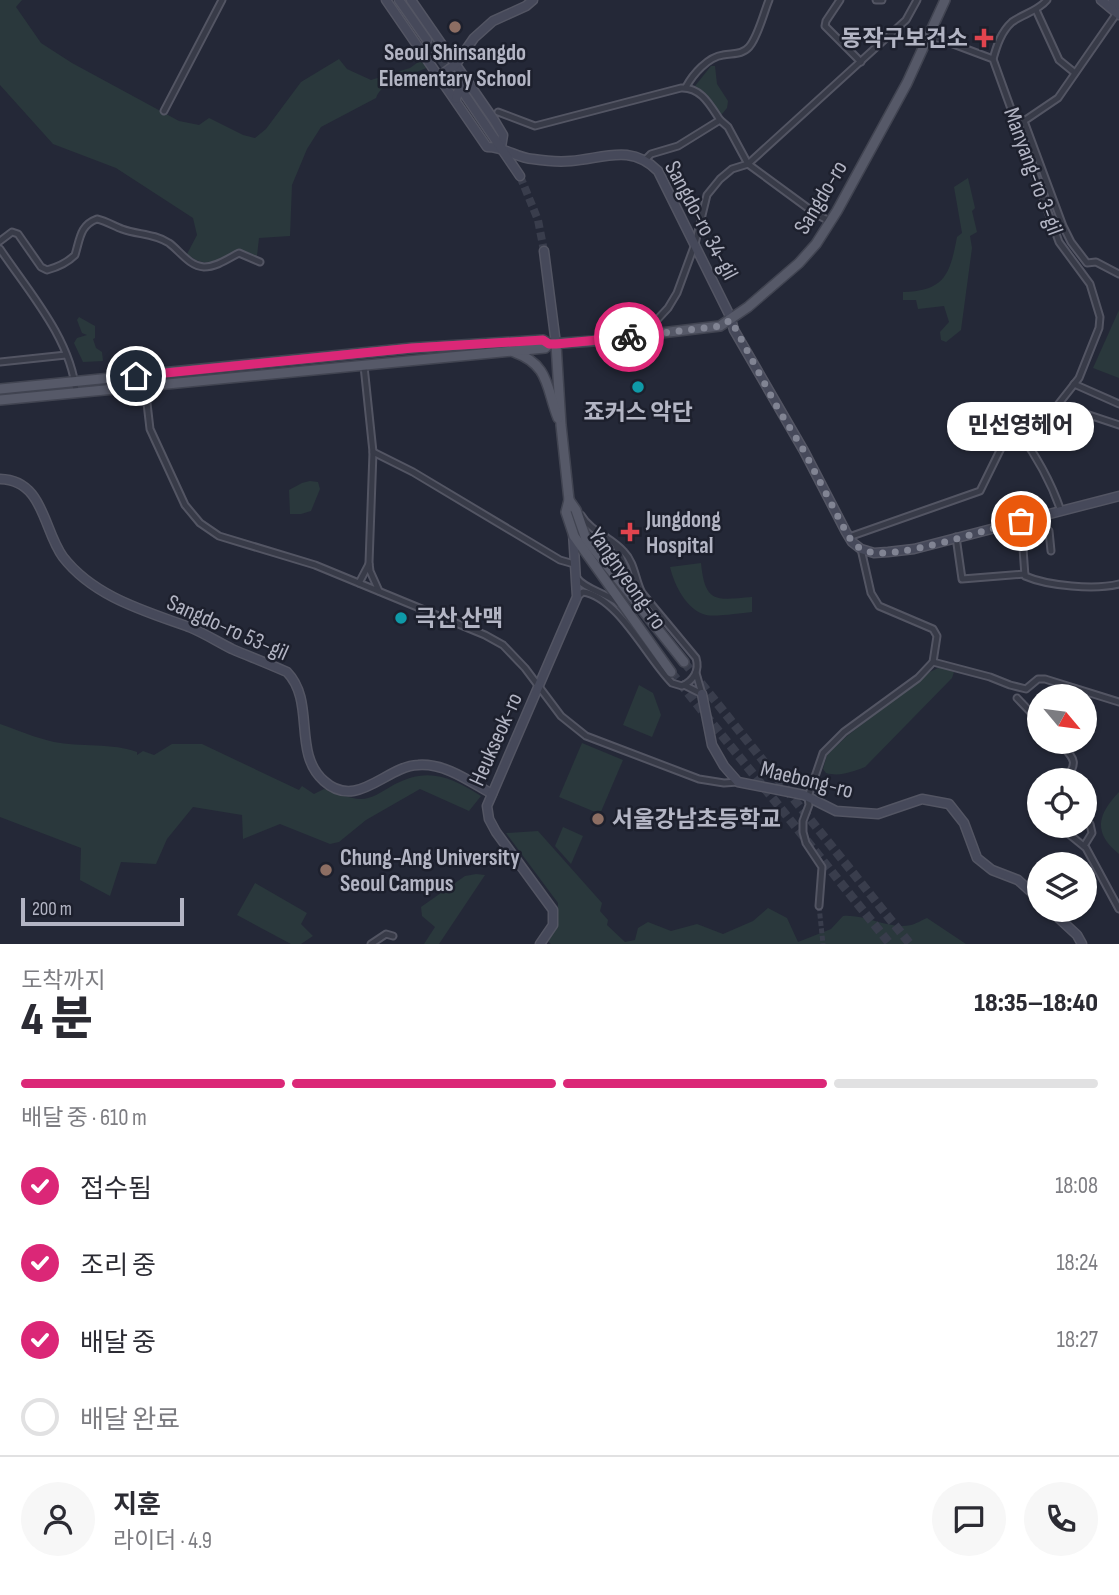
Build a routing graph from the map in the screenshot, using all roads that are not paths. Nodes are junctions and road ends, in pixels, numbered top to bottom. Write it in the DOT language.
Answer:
graph roads {
  1 [pos="222,0"];
  2 [pos="386,0"];
  3 [pos="399,0"];
  4 [pos="411,0"];
  5 [pos="533,0"];
  6 [pos="769,0"];
  7 [pos="840,0"];
  8 [pos="876,0"];
  9 [pos="881,0"];
  10 [pos="916,0"];
  11 [pos="946,0"];
  12 [pos="1047,0"];
  13 [pos="1101,0"];
  14 [pos="1112,0"];
  15 [pos="1036,10"];
  16 [pos="1118,11"];
  17 [pos="929,35"];
  18 [pos="427,40"];
  19 [pos="439,40"];
  20 [pos="423,51"];
  21 [pos="993,59"];
  22 [pos="861,62"];
  23 [pos="456,64"];
  24 [pos="1075,73"];
  25 [pos="440,76"];
  26 [pos="470,85"];
  27 [pos="687,88"];
  28 [pos="460,97"];
  29 [pos="164,111"];
  30 [pos="498,113"];
  31 [pos="720,120"];
  32 [pos="501,147"];
  33 [pos="529,159"];
  34 [pos="645,160"];
  35 [pos="748,164"];
  36 [pos="831,222"];
  37 [pos="0,242"];
  38 [pos="695,244"];
  39 [pos="0,249"];
  40 [pos="544,251"];
  41 [pos="260,262"];
  42 [pos="1119,274"];
  43 [pos="731,320"];
  44 [pos="654,334"];
  45 [pos="552,344"];
  46 [pos="509,351"];
  47 [pos="66,355"];
  48 [pos="338,356"];
  49 [pos="0,362"];
  50 [pos="364,366"];
  51 [pos="339,368"];
  52 [pos="1074,384"];
  53 [pos="145,386"];
  54 [pos="75,387"];
  55 [pos="0,390"];
  56 [pos="0,400"];
  57 [pos="1119,404"];
  58 [pos="1080,412"];
  59 [pos="561,425"];
  60 [pos="1119,425"];
  61 [pos="1015,426"];
  62 [pos="373,452"];
  63 [pos="0,479"];
  64 [pos="1119,496"];
  65 [pos="569,500"];
  66 [pos="576,510"];
  67 [pos="1060,511"];
  68 [pos="1021,521"];
  69 [pos="1049,531"];
  70 [pos="573,532"];
  71 [pos="849,537"];
  72 [pos="956,537"];
  73 [pos="612,540"];
  74 [pos="861,549"];
  75 [pos="1051,551"];
  76 [pos="369,563"];
  77 [pos="574,564"];
  78 [pos="1025,574"];
  79 [pos="359,583"];
  80 [pos="1119,584"];
  81 [pos="584,590"];
  82 [pos="379,591"];
  83 [pos="625,609"];
  84 [pos="650,618"];
  85 [pos="684,662"];
  86 [pos="933,662"];
  87 [pos="671,672"];
  88 [pos="696,673"];
  89 [pos="684,685"];
  90 [pos="539,687"];
  91 [pos="702,694"];
  92 [pos="1017,698"];
  93 [pos="1119,702"];
  94 [pos="1027,708"];
  95 [pos="738,782"];
  96 [pos="492,794"];
  97 [pos="808,797"];
  98 [pos="1074,838"];
  99 [pos="1089,838"];
  100 [pos="1084,846"];
  101 [pos="1027,888"];
  102 [pos="819,906"];
  103 [pos="1119,909"];
  104 [pos="1063,922"];
  105 [pos="393,936"];
  106 [pos="371,944"];
  107 [pos="540,944"];
  108 [pos="1082,944"];
  1 -- 29 [label="street"];
  2 -- 20 [label="street"];
  3 -- 18 [label="street"];
  4 -- 19 [label="street"];
  5 -- 23 [label="street"];
  6 -- 27 [label="street"];
  7 -- 22 [label="street"];
  8 -- 9 [label="street"];
  10 -- 22 [label="street"];
  11 -- 17 [label="main road, Sangdo-ro"];
  12 -- 15 [label="street"];
  13 -- 16 [label="street"];
  14 -- 16 [label="street"];
  15 -- 21 [label="street"];
  15 -- 24 [label="street"];
  16 -- 24 [label="street"];
  17 -- 21 [label="street"];
  17 -- 36 [label="main road, Sangdo-ro"];
  19 -- 20 [label="street"];
  19 -- 23 [label="street"];
  20 -- 25 [label="street"];
  21 -- 52 [label="street, Manyang-ro 3-gil"];
  22 -- 35 [label="street"];
  23 -- 25 [label="street"];
  23 -- 26 [label="street"];
  24 -- 42 [label="street"];
  25 -- 28 [label="street"];
  26 -- 28 [label="street"];
  26 -- 32 [label="street"];
  27 -- 30 [label="street"];
  27 -- 31 [label="street"];
  28 -- 32 [label="street"];
  31 -- 34 [label="street"];
  31 -- 35 [label="street"];
  32 -- 33 [label="street, Sangdo-ro 34-gil"];
  32 -- 33 [label="street"];
  33 -- 34 [label="street, Sangdo-ro 34-gil"];
  34 -- 38 [label="street, Sangdo-ro 34-gil"];
  35 -- 36 [label="street"];
  35 -- 38 [label="street"];
  36 -- 43 [label="main road, Sangdo-ro"];
  37 -- 41 [label="street"];
  38 -- 43 [label="street, Sangdo-ro 34-gil"];
  38 -- 44 [label="street"];
  39 -- 47 [label="street"];
  40 -- 45 [label="street, Yangnyeong-ro"];
  43 -- 44 [label="main road, Sangdo-ro"];
  43 -- 71 [label="street, Sangdo-ro 34-gil"];
  44 -- 45 [label="main road, Sangdo-ro"];
  45 -- 46 [label="main road, Sangdo-ro"];
  45 -- 48 [label="main road, Sangdo-ro"];
  45 -- 59 [label="main road, Yangnyeong-ro"];
  46 -- 50 [label="main road, Sangdo-ro"];
  46 -- 59 [label="main road"];
  47 -- 49 [label="street"];
  47 -- 54 [label="street"];
  48 -- 51 [label="main road"];
  48 -- 54 [label="main road, Sangdo-ro"];
  50 -- 51 [label="main road, Sangdo-ro"];
  50 -- 62 [label="street"];
  51 -- 53 [label="main road, Sangdo-ro"];
  52 -- 57 [label="street"];
  52 -- 61 [label="street, Manyang-ro 3-gil"];
  53 -- 54 [label="main road, Sangdo-ro"];
  53 -- 79 [label="street"];
  54 -- 55 [label="main road, Sangdo-ro"];
  54 -- 56 [label="main road, Sangdo-ro"];
  58 -- 60 [label="street"];
  59 -- 65 [label="main road, Yangnyeong-ro"];
  61 -- 67 [label="street"];
  61 -- 71 [label="street"];
  62 -- 76 [label="street"];
  62 -- 77 [label="street"];
  63 -- 96 [label="street, Sangdo-ro 53-gil"];
  64 -- 67 [label="street"];
  65 -- 66 [label="main road, Yangnyeong-ro"];
  65 -- 70 [label="main road, Yangnyeong-ro"];
  66 -- 73 [label="street"];
  66 -- 84 [label="main road, Yangnyeong-ro"];
  67 -- 68 [label="street"];
  68 -- 72 [label="street"];
  68 -- 78 [label="street"];
  69 -- 75 [label="street"];
  70 -- 77 [label="street, Heukseok-ro"];
  70 -- 83 [label="main road, Yangnyeong-ro"];
  71 -- 74 [label="street, Sangdo-ro 34-gil"];
  72 -- 74 [label="street"];
  72 -- 78 [label="street"];
  73 -- 84 [label="street"];
  73 -- 88 [label="street"];
  74 -- 86 [label="street"];
  76 -- 79 [label="street"];
  76 -- 82 [label="street"];
  77 -- 81 [label="street, Heukseok-ro"];
  78 -- 80 [label="street"];
  79 -- 82 [label="street"];
  81 -- 83 [label="street"];
  81 -- 89 [label="street"];
  81 -- 90 [label="street, Heukseok-ro"];
  82 -- 90 [label="street"];
  83 -- 87 [label="main road, Yangnyeong-ro"];
  84 -- 85 [label="main road, Yangnyeong-ro"];
  86 -- 93 [label="street"];
  86 -- 97 [label="street"];
  88 -- 89 [label="street"];
  88 -- 91 [label="street"];
  89 -- 91 [label="street"];
  90 -- 95 [label="street"];
  90 -- 96 [label="street, Heukseok-ro"];
  91 -- 95 [label="street, Maebong-ro"];
  92 -- 94 [label="street"];
  95 -- 97 [label="street, Maebong-ro"];
  96 -- 107 [label="street, Heukseok-ro"];
  97 -- 101 [label="street, Maebong-ro"];
  97 -- 102 [label="street"];
  98 -- 100 [label="street"];
  99 -- 100 [label="street"];
  100 -- 103 [label="street"];
  104 -- 108 [label="street"];
  105 -- 106 [label="street"];
}
